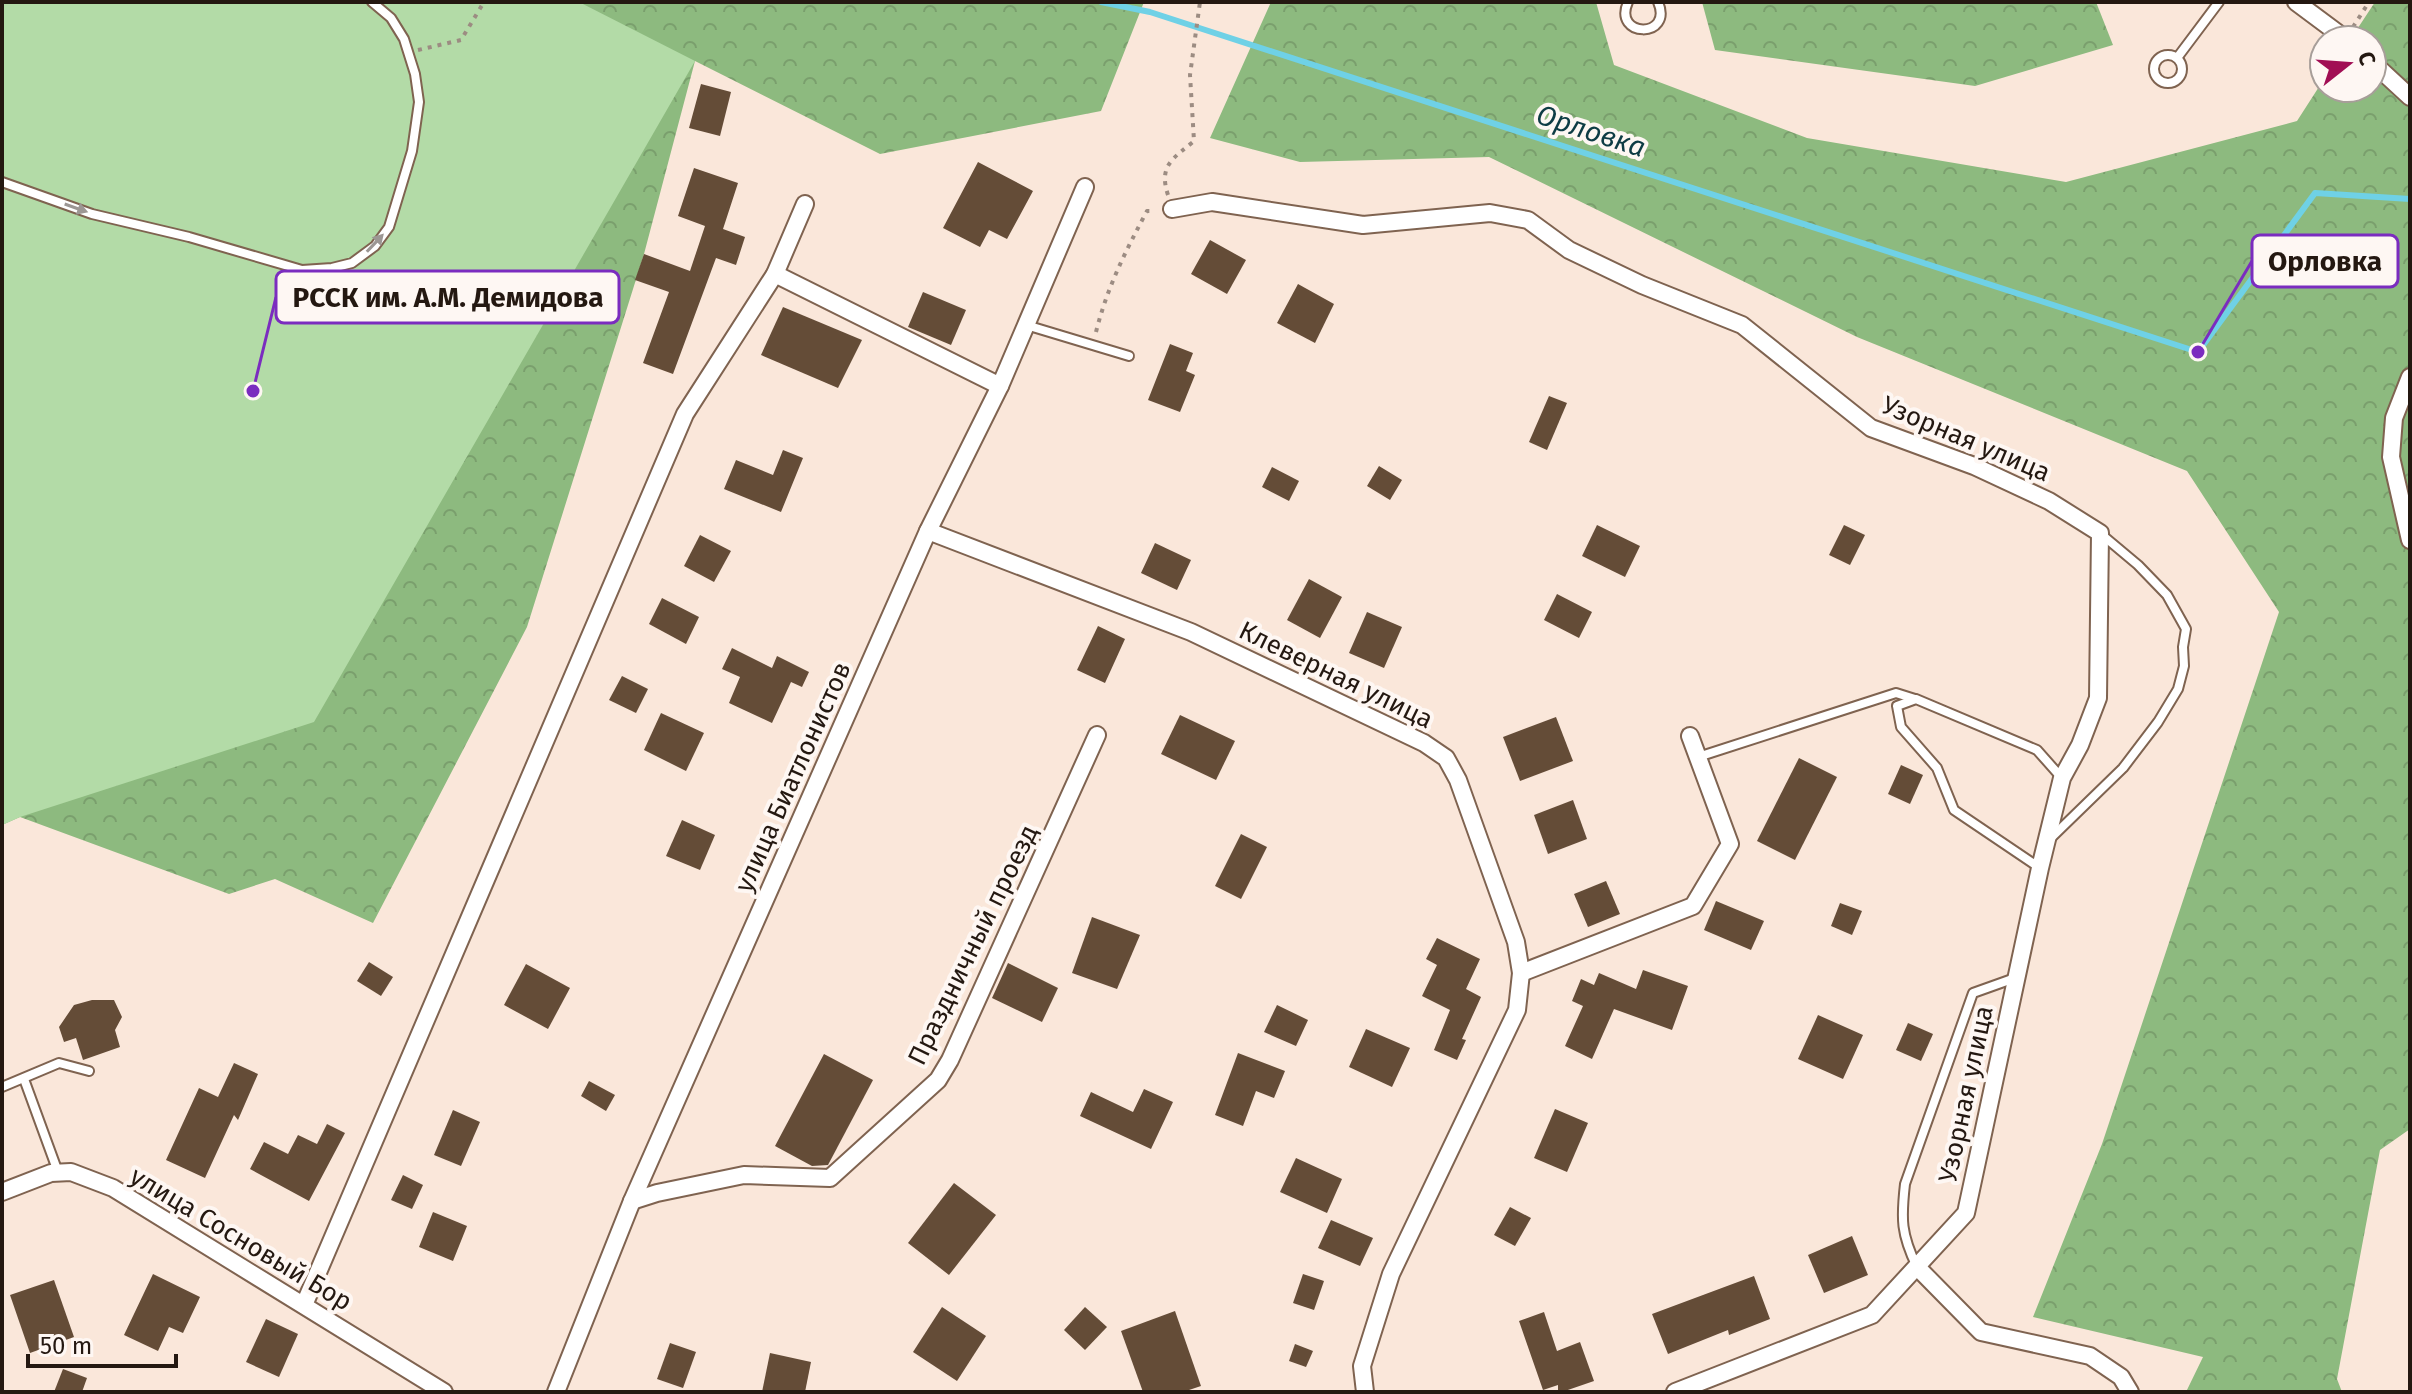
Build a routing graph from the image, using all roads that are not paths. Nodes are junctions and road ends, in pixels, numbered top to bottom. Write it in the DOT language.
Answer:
graph roads {
  1 [pos="372,2"];
  2 [pos="1628,2"];
  3 [pos="1658,2"];
  4 [pos="2219,2"];
  5 [pos="2296,2"];
  6 [pos="2325,24"];
  7 [pos="2177,58"];
  8 [pos="2388,76"];
  9 [pos="2409,94"];
  10 [pos="2,182"];
  11 [pos="1085,187"];
  12 [pos="805,204"];
  13 [pos="1172,209"];
  14 [pos="775,274"];
  15 [pos="1026,325"];
  16 [pos="1129,356"];
  17 [pos="2410,377"];
  18 [pos="1000,386"];
  19 [pos="928,531"];
  20 [pos="2100,533"];
  21 [pos="2410,540"];
  22 [pos="1916,699"];
  23 [pos="1097,735"];
  24 [pos="1690,736"];
  25 [pos="1698,757"];
  26 [pos="2062,778"];
  27 [pos="2045,844"];
  28 [pos="2040,868"];
  29 [pos="1521,973"];
  30 [pos="2016,978"];
  31 [pos="89,1071"];
  32 [pos="24,1079"];
  33 [pos="2,1087"];
  34 [pos="58,1172"];
  35 [pos="2,1192"];
  36 [pos="632,1201"];
  37 [pos="1917,1267"];
  38 [pos="304,1305"];
  39 [pos="444,1392"];
  40 [pos="556,1392"];
  41 [pos="1365,1392"];
  42 [pos="1675,1392"];
  43 [pos="2130,1392"];
  10 -- 1 [label="lane, one-way"];
  2 -- 3 [label="lane"];
  4 -- 7 [label="lane"];
  5 -- 6 [label="street"];
  8 -- 9 [label="street"];
  11 -- 15 [label="street, улица Биатлонистов"];
  12 -- 14 [label="street"];
  13 -- 20 [label="street, Узорная улица"];
  14 -- 18 [label="street"];
  14 -- 38 [label="street"];
  15 -- 16 [label="lane"];
  15 -- 18 [label="street, улица Биатлонистов"];
  17 -- 21 [label="street"];
  18 -- 19 [label="street, улица Биатлонистов"];
  19 -- 29 [label="street, Клеверная улица"];
  19 -- 36 [label="street, улица Биатлонистов"];
  20 -- 26 [label="street, Узорная улица"];
  20 -- 27 [label="lane"];
  22 -- 25 [label="lane"];
  22 -- 26 [label="lane"];
  22 -- 28 [label="lane"];
  23 -- 36 [label="street, Праздничный проезд"];
  24 -- 25 [label="street"];
  25 -- 29 [label="street"];
  26 -- 27 [label="street, Узорная улица"];
  27 -- 28 [label="street, Узорная улица"];
  28 -- 30 [label="street, Узорная улица"];
  29 -- 41 [label="street, Клеверная улица"];
  30 -- 37 [label="street, Узорная улица"];
  30 -- 37 [label="lane"];
  31 -- 32 [label="lane"];
  32 -- 33 [label="lane"];
  32 -- 34 [label="lane"];
  34 -- 35 [label="street"];
  34 -- 38 [label="street, улица Сосновый Бор"];
  36 -- 40 [label="street, улица Биатлонистов"];
  37 -- 42 [label="street, Узорная улица"];
  37 -- 43 [label="street"];
  38 -- 39 [label="street, улица Сосновый Бор"];
}
